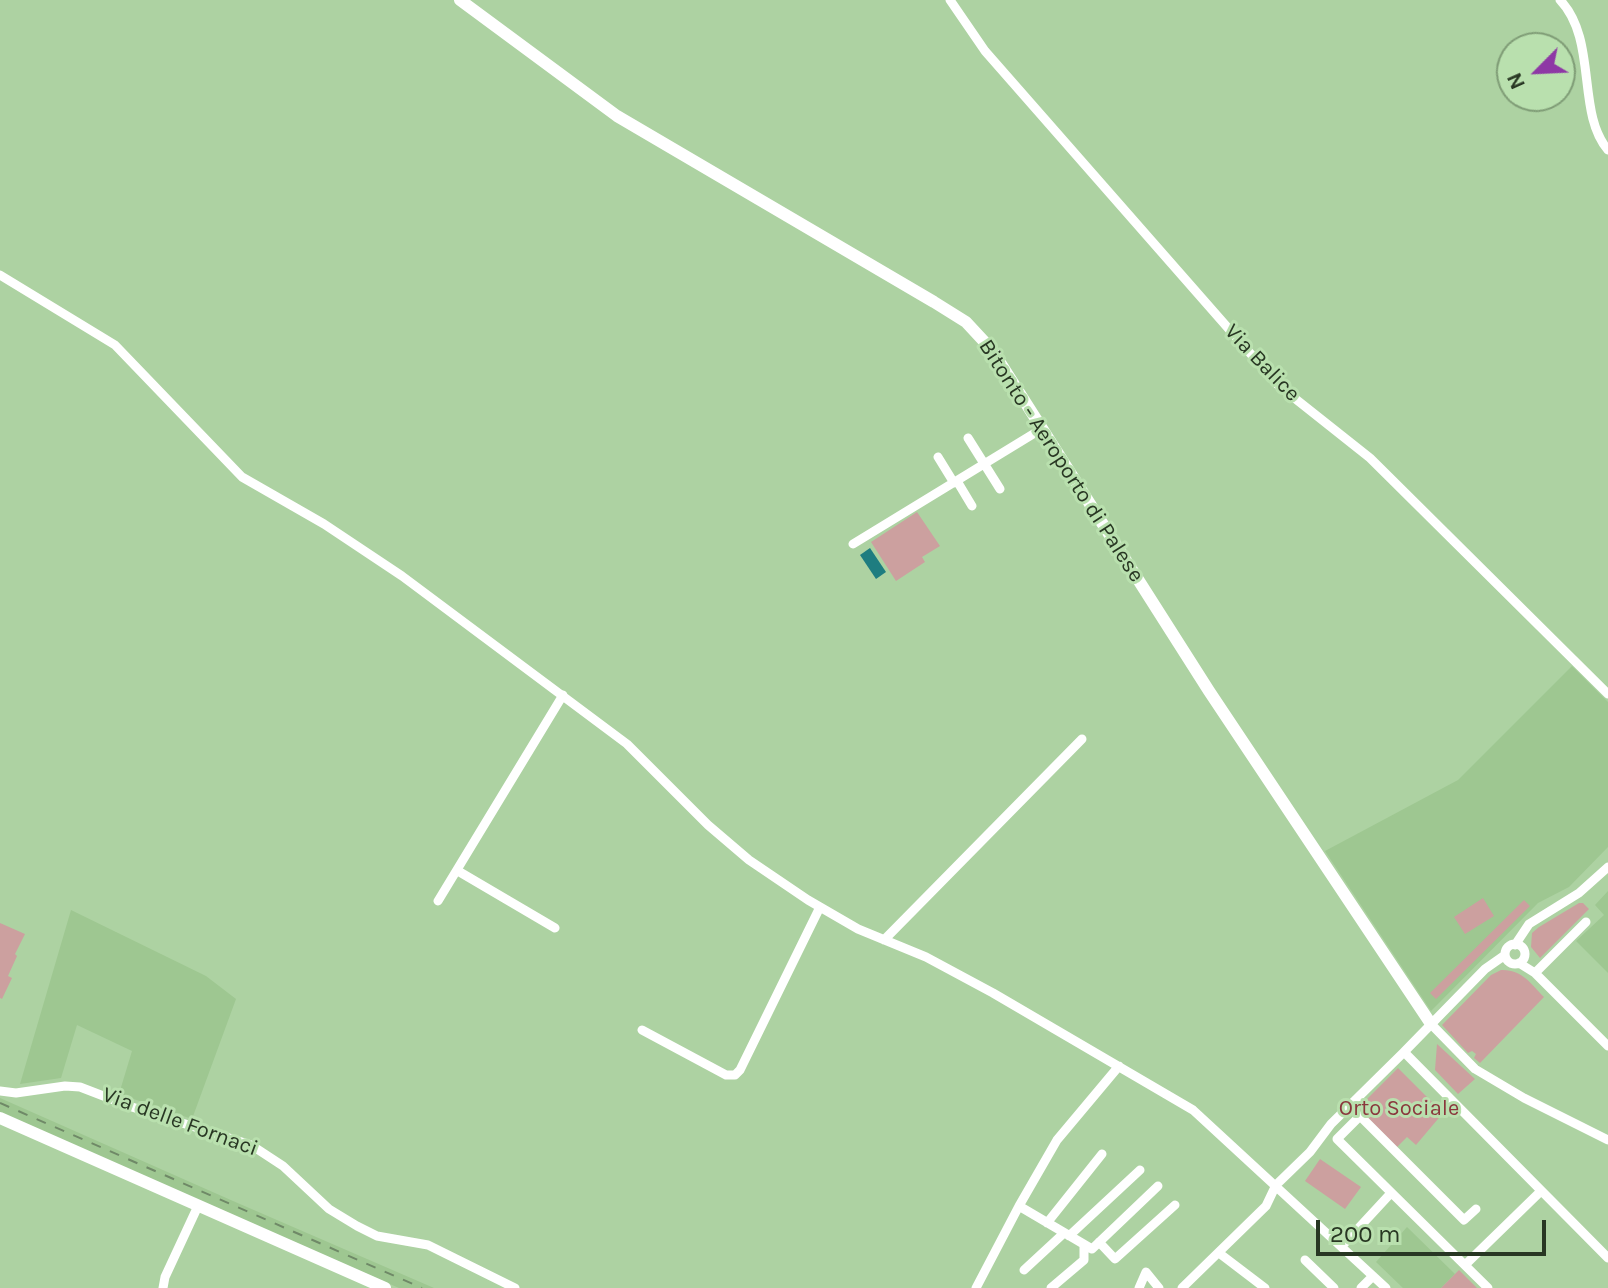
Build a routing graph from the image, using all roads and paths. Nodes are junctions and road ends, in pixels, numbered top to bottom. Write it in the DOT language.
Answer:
graph roads {
  1 [pos="460,0"];
  2 [pos="950,0"];
  3 [pos="1560,0"];
  4 [pos="1608,150"];
  5 [pos="0,275"];
  6 [pos="1043,428"];
  7 [pos="968,438"];
  8 [pos="938,457"];
  9 [pos="984,464"];
  10 [pos="955,482"];
  11 [pos="1000,489"];
  12 [pos="972,506"];
  13 [pos="853,544"];
  14 [pos="1608,694"];
  15 [pos="563,695"];
  16 [pos="1082,739"];
  17 [pos="1608,867"];
  18 [pos="458,871"];
  19 [pos="438,901"];
  20 [pos="820,907"];
  21 [pos="1586,922"];
  22 [pos="555,928"];
  23 [pos="884,940"];
  24 [pos="1516,955"];
  25 [pos="1535,973"];
  26 [pos="1431,1024"];
  27 [pos="642,1030"];
  28 [pos="1608,1046"];
  29 [pos="1404,1052"];
  30 [pos="1119,1066"];
  31 [pos="0,1091"];
  32 [pos="0,1118"];
  33 [pos="1608,1140"];
  34 [pos="1102,1154"];
  35 [pos="1140,1170"];
  36 [pos="1276,1185"];
  37 [pos="1158,1186"];
  38 [pos="1541,1191"];
  39 [pos="1391,1193"];
  40 [pos="1175,1205"];
  41 [pos="198,1206"];
  42 [pos="1019,1206"];
  43 [pos="1476,1209"];
  44 [pos="1047,1223"];
  45 [pos="1067,1235"];
  46 [pos="1099,1242"];
  47 [pos="1084,1245"];
  48 [pos="1342,1246"];
  49 [pos="1219,1253"];
  50 [pos="1608,1258"];
  51 [pos="1305,1260"];
  52 [pos="1465,1265"];
  53 [pos="1024,1270"];
  54 [pos="1373,1276"];
  55 [pos="1185,1287"];
  56 [pos="163,1288"];
  57 [pos="385,1288"];
  58 [pos="515,1288"];
  59 [pos="976,1288"];
  60 [pos="1051,1288"];
  61 [pos="1139,1288"];
  62 [pos="1159,1288"];
  63 [pos="1265,1288"];
  64 [pos="1334,1288"];
  65 [pos="1361,1288"];
  66 [pos="1386,1288"];
  67 [pos="1488,1288"];
  1 -- 6 [label="main road, Bitonto - Aeroporto di Palese"];
  2 -- 14 [label="street, Via Balice"];
  3 -- 4 [label="street"];
  5 -- 15 [label="street"];
  6 -- 9 [label="street"];
  6 -- 26 [label="main road, Bitonto - Aeroporto di Palese"];
  7 -- 9 [label="street"];
  8 -- 10 [label="street"];
  9 -- 10 [label="street"];
  9 -- 11 [label="street"];
  10 -- 12 [label="street"];
  10 -- 13 [label="street"];
  15 -- 18 [label="street"];
  15 -- 20 [label="street"];
  16 -- 23 [label="street"];
  17 -- 24 [label="street"];
  18 -- 19 [label="street"];
  18 -- 22 [label="street"];
  20 -- 23 [label="street"];
  20 -- 27 [label="street"];
  21 -- 25 [label="street"];
  23 -- 30 [label="street"];
  24 -- 25 [label="street"];
  24 -- 26 [label="street"];
  25 -- 28 [label="street"];
  26 -- 29 [label="street"];
  26 -- 33 [label="street"];
  29 -- 36 [label="street"];
  29 -- 38 [label="street"];
  30 -- 36 [label="street"];
  30 -- 42 [label="street"];
  31 -- 58 [label="street, Via delle Fornaci"];
  32 -- 41 [label="main road"];
  34 -- 44 [label="street"];
  35 -- 45 [label="street"];
  36 -- 48 [label="street"];
  36 -- 49 [label="street"];
  37 -- 46 [label="street"];
  38 -- 50 [label="street"];
  38 -- 52 [label="street"];
  39 -- 43 [label="street"];
  39 -- 48 [label="street"];
  39 -- 52 [label="street"];
  40 -- 46 [label="street"];
  41 -- 56 [label="street"];
  41 -- 57 [label="main road"];
  42 -- 44 [label="street"];
  42 -- 59 [label="street"];
  44 -- 45 [label="street"];
  45 -- 47 [label="street"];
  45 -- 53 [label="street"];
  46 -- 47 [label="street"];
  47 -- 60 [label="street"];
  48 -- 54 [label="street"];
  49 -- 55 [label="street"];
  49 -- 63 [label="street"];
  51 -- 64 [label="street"];
  52 -- 67 [label="street"];
  54 -- 65 [label="street"];
  54 -- 66 [label="street"];
  61 -- 62 [label="street"];
}
